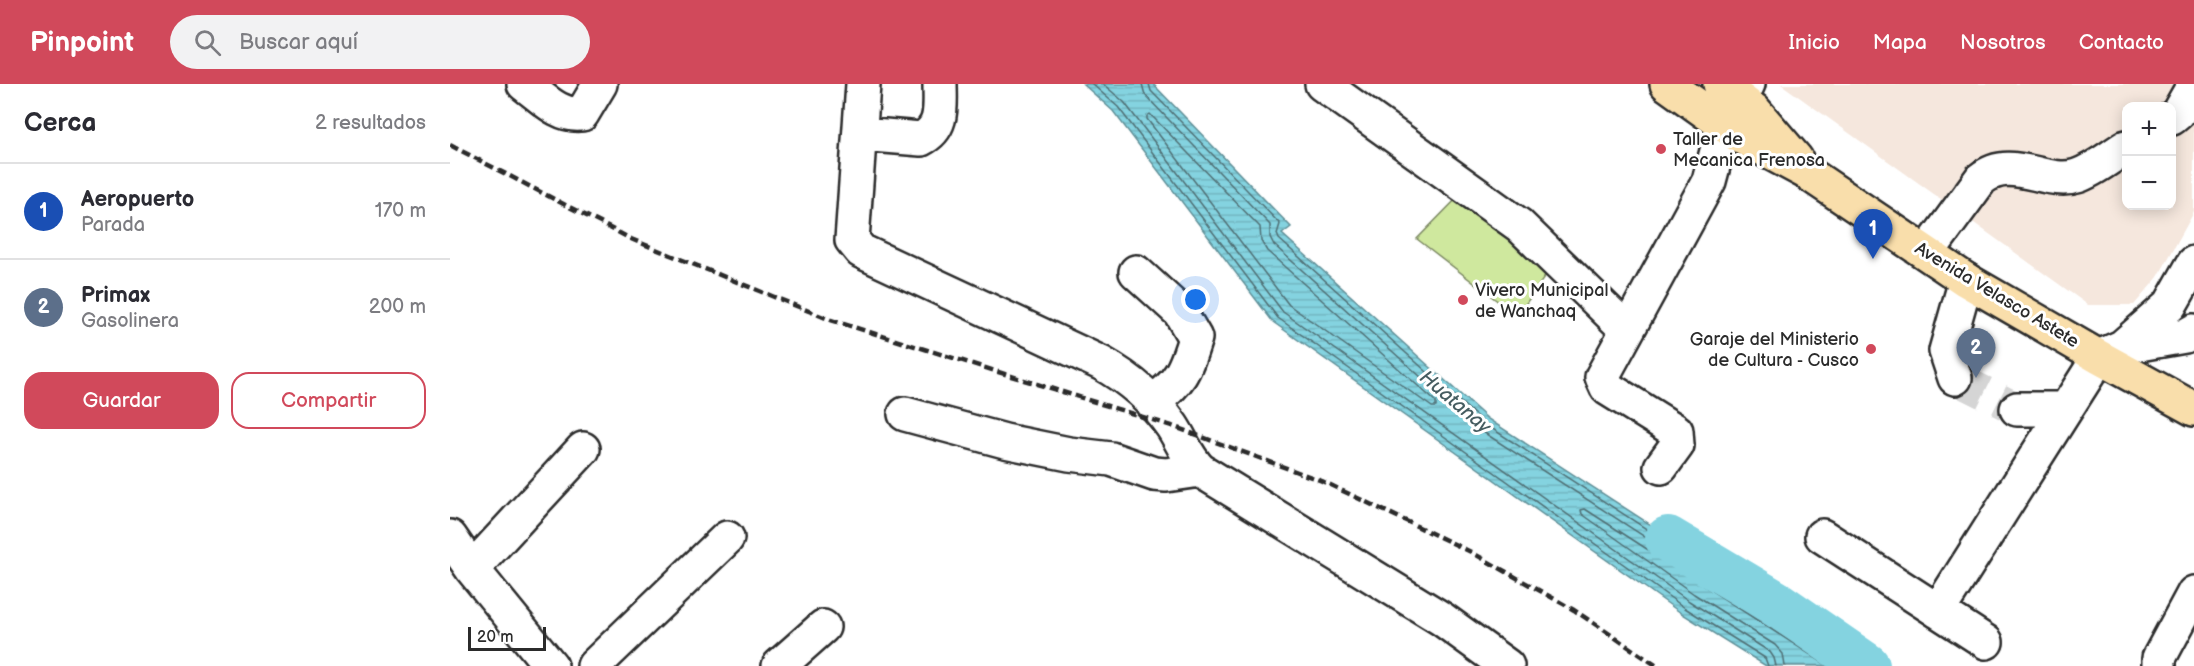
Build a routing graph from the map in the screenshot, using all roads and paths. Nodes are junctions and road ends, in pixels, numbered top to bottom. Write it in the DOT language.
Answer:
graph roads {
  1 [pos="524,84"];
  2 [pos="600,84"];
  3 [pos="863,84"];
  4 [pos="940,84"];
  5 [pos="1322,84"];
  6 [pos="1667,84"];
  7 [pos="2194,85"];
  8 [pos="1733,98"];
  9 [pos="2176,115"];
  10 [pos="860,135"];
  11 [pos="2122,150"];
  12 [pos="1927,253"];
  13 [pos="2194,263"];
  14 [pos="1136,272"];
  15 [pos="1966,280"];
  16 [pos="1627,330"];
  17 [pos="2191,338"];
  18 [pos="2111,352"];
  19 [pos="1955,378"];
  20 [pos="1152,403"];
  21 [pos="2017,409"];
  22 [pos="2066,409"];
  23 [pos="2194,409"];
  24 [pos="905,414"];
  25 [pos="583,450"];
  26 [pos="1661,467"];
  27 [pos="1200,470"];
  28 [pos="1822,536"];
  29 [pos="450,537"];
  30 [pos="727,538"];
  31 [pos="472,569"];
  32 [pos="2194,593"];
  33 [pos="1938,611"];
  34 [pos="823,627"];
  35 [pos="1986,642"];
  36 [pos="551,666"];
  37 [pos="594,666"];
  38 [pos="779,666"];
  39 [pos="1507,666"];
  40 [pos="2159,666"];
  1 -- 2 [label="street"];
  3 -- 10 [label="street"];
  4 -- 10 [label="street"];
  5 -- 16 [label="street"];
  6 -- 8 [label="highway, Avenida Velasco Astete"];
  7 -- 9 [label="street"];
  8 -- 12 [label="highway, Avenida Velasco Astete"];
  8 -- 16 [label="street"];
  10 -- 20 [label="street"];
  11 -- 12 [label="street"];
  12 -- 15 [label="highway, Avenida Velasco Astete"];
  13 -- 18 [label="street"];
  14 -- 20 [label="street"];
  15 -- 18 [label="highway, Avenida Velasco Astete"];
  15 -- 19 [label="street"];
  16 -- 26 [label="street"];
  17 -- 18 [label="street"];
  18 -- 22 [label="street"];
  18 -- 23 [label="highway, Avenida Velasco Astete"];
  20 -- 27 [label="street"];
  21 -- 22 [label="street"];
  22 -- 33 [label="street"];
  24 -- 27 [label="street"];
  25 -- 31 [label="street"];
  27 -- 39 [label="street"];
  28 -- 33 [label="street"];
  29 -- 31 [label="street"];
  30 -- 37 [label="street"];
  31 -- 36 [label="street"];
  32 -- 40 [label="street"];
  33 -- 35 [label="street"];
  34 -- 38 [label="street"];
}
